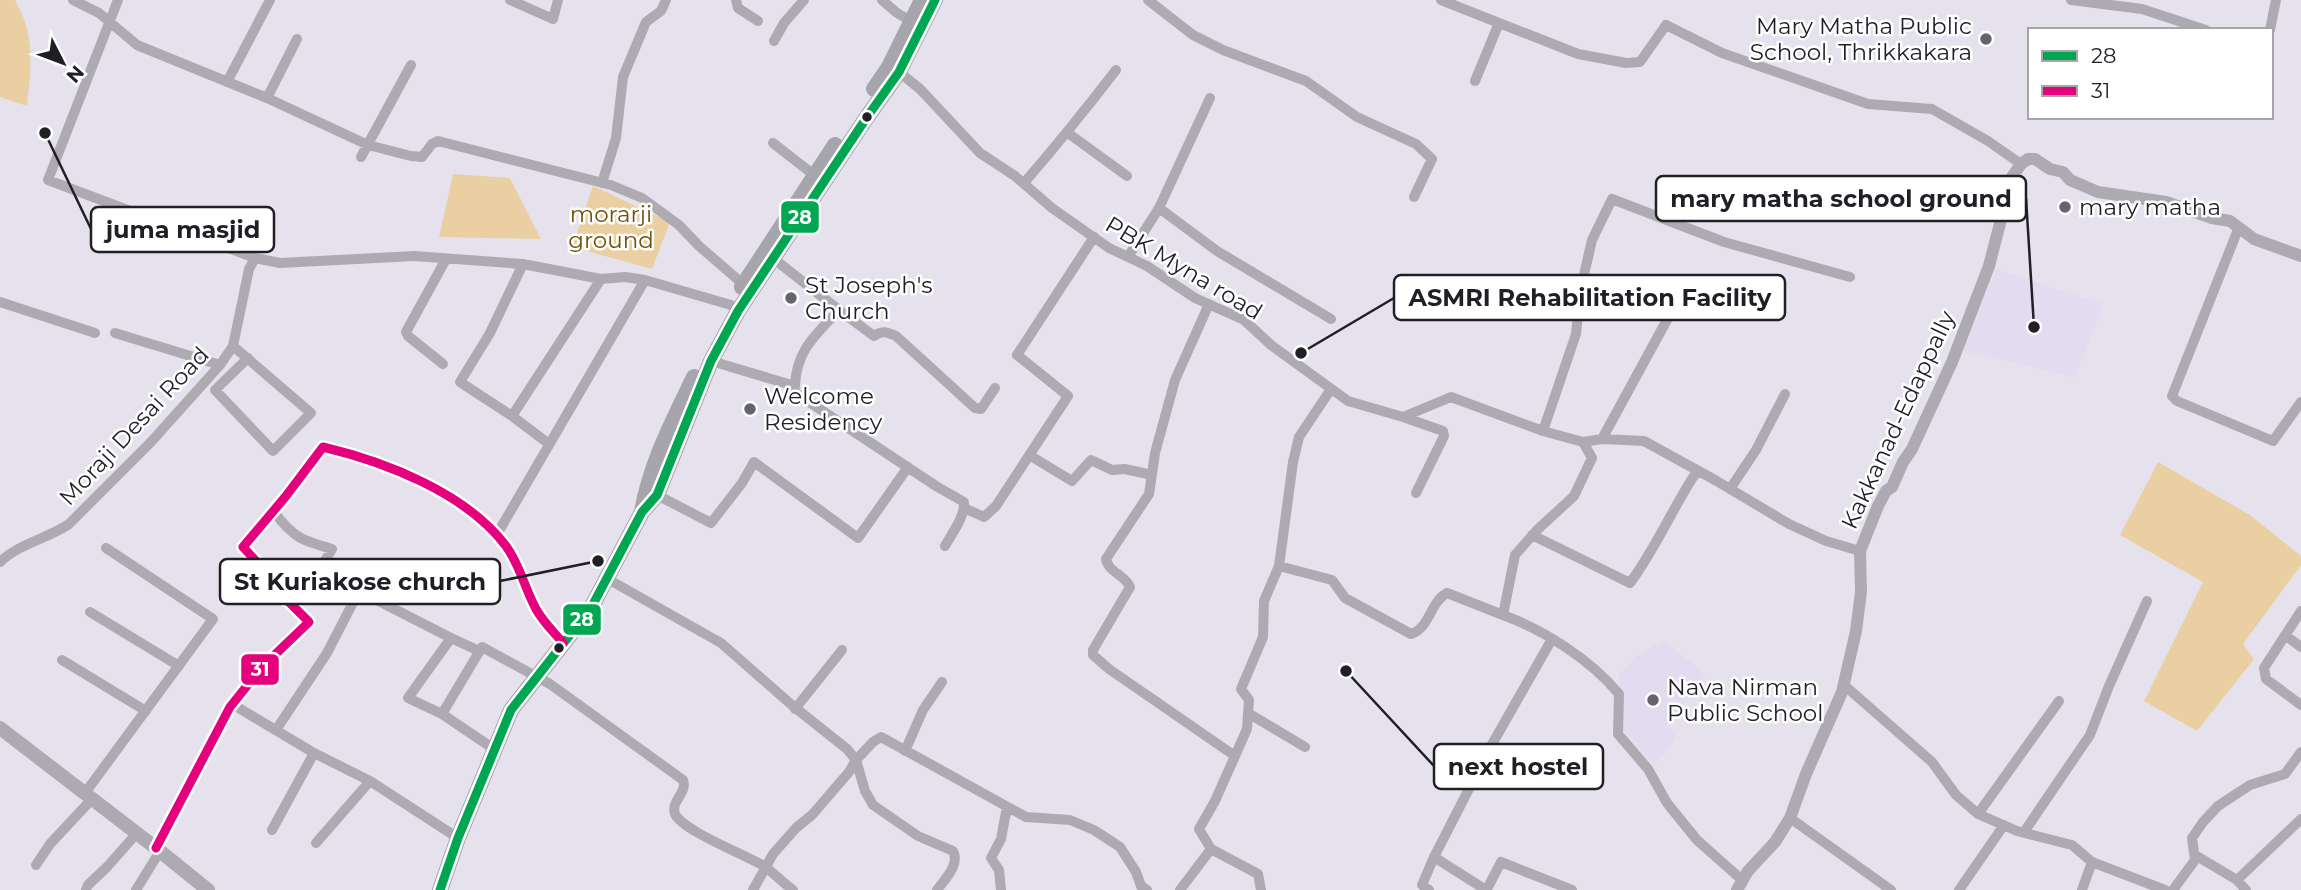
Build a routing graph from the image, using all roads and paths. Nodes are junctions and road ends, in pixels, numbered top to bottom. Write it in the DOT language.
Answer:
graph roads {
  1 [pos="118,0"];
  2 [pos="270,0"];
  3 [pos="510,0"];
  4 [pos="558,0"];
  5 [pos="666,0"];
  6 [pos="736,0"];
  7 [pos="804,0"];
  8 [pos="882,0"];
  9 [pos="922,0"];
  10 [pos="935,0"];
  11 [pos="1148,0"];
  12 [pos="1441,0"];
  13 [pos="2071,0"];
  14 [pos="2276,0"];
  15 [pos="78,1"];
  16 [pos="109,21"];
  17 [pos="758,21"];
  18 [pos="911,21"];
  19 [pos="1499,23"];
  20 [pos="2200,28"];
  21 [pos="2270,28"];
  22 [pos="297,38"];
  23 [pos="774,41"];
  24 [pos="411,65"];
  25 [pos="1116,70"];
  26 [pos="899,72"];
  27 [pos="1475,81"];
  28 [pos="227,82"];
  29 [pos="267,98"];
  30 [pos="1210,98"];
  31 [pos="1068,133"];
  32 [pos="773,143"];
  33 [pos="369,145"];
  34 [pos="362,157"];
  35 [pos="2021,164"];
  36 [pos="814,175"];
  37 [pos="1127,176"];
  38 [pos="602,183"];
  39 [pos="1024,183"];
  40 [pos="1414,197"];
  41 [pos="1159,208"];
  42 [pos="2239,227"];
  43 [pos="1094,237"];
  44 [pos="2301,256"];
  45 [pos="1128,257"];
  46 [pos="255,258"];
  47 [pos="446,259"];
  48 [pos="774,259"];
  49 [pos="523,264"];
  50 [pos="1850,277"];
  51 [pos="601,279"];
  52 [pos="645,280"];
  53 [pos="743,284"];
  54 [pos="1683,288"];
  55 [pos="1580,292"];
  56 [pos="0,302"];
  57 [pos="1209,304"];
  58 [pos="730,305"];
  59 [pos="839,310"];
  60 [pos="1331,318"];
  61 [pos="1668,318"];
  62 [pos="95,333"];
  63 [pos="116,333"];
  64 [pos="233,346"];
  65 [pos="248,358"];
  66 [pos="711,361"];
  67 [pos="443,364"];
  68 [pos="220,365"];
  69 [pos="795,386"];
  70 [pos="995,388"];
  71 [pos="1331,389"];
  72 [pos="1785,394"];
  73 [pos="2301,402"];
  74 [pos="512,416"];
  75 [pos="1403,417"];
  76 [pos="1543,431"];
  77 [pos="673,438"];
  78 [pos="1602,439"];
  79 [pos="1583,442"];
  80 [pos="549,444"];
  81 [pos="1029,454"];
  82 [pos="908,467"];
  83 [pos="1697,471"];
  84 [pos="1152,475"];
  85 [pos="1730,489"];
  86 [pos="1416,493"];
  87 [pos="657,495"];
  88 [pos="964,508"];
  89 [pos="274,512"];
  90 [pos="642,512"];
  91 [pos="1532,535"];
  92 [pos="496,536"];
  93 [pos="945,546"];
  94 [pos="106,548"];
  95 [pos="1860,551"];
  96 [pos="1,559"];
  97 [pos="1279,566"];
  98 [pos="606,578"];
  99 [pos="356,587"];
  100 [pos="2147,601"];
  101 [pos="2301,611"];
  102 [pos="90,612"];
  103 [pos="1503,615"];
  104 [pos="2285,635"];
  105 [pos="451,638"];
  106 [pos="1552,639"];
  107 [pos="563,643"];
  108 [pos="2301,646"];
  109 [pos="479,650"];
  110 [pos="842,650"];
  111 [pos="62,660"];
  112 [pos="179,666"];
  113 [pos="538,677"];
  114 [pos="942,682"];
  115 [pos="1844,685"];
  116 [pos="2059,701"];
  117 [pos="232,704"];
  118 [pos="2301,705"];
  119 [pos="795,709"];
  120 [pos="146,711"];
  121 [pos="1248,713"];
  122 [pos="442,714"];
  123 [pos="0,729"];
  124 [pos="276,730"];
  125 [pos="1305,747"];
  126 [pos="494,749"];
  127 [pos="905,751"];
  128 [pos="2301,751"];
  129 [pos="314,752"];
  130 [pos="1235,756"];
  131 [pos="856,760"];
  132 [pos="370,781"];
  133 [pos="89,796"];
  134 [pos="1007,807"];
  135 [pos="1978,814"];
  136 [pos="1790,818"];
  137 [pos="2301,819"];
  138 [pos="2004,825"];
  139 [pos="272,830"];
  140 [pos="2024,832"];
  141 [pos="137,833"];
  142 [pos="458,838"];
  143 [pos="316,843"];
  144 [pos="158,849"];
  145 [pos="1211,849"];
  146 [pos="2195,855"];
  147 [pos="1434,857"];
  148 [pos="2092,862"];
  149 [pos="36,865"];
  150 [pos="766,867"];
  151 [pos="2237,880"];
  152 [pos="1739,885"];
  153 [pos="1487,889"];
  154 [pos="86,890"];
  155 [pos="136,890"];
  156 [pos="208,890"];
  157 [pos="440,890"];
  158 [pos="753,890"];
  159 [pos="793,890"];
  160 [pos="937,890"];
  161 [pos="1001,890"];
  162 [pos="1147,890"];
  163 [pos="1180,890"];
  164 [pos="1261,890"];
  165 [pos="1429,890"];
  166 [pos="1572,890"];
  167 [pos="1891,890"];
  168 [pos="1959,890"];
  169 [pos="2082,890"];
  170 [pos="2165,890"];
  171 [pos="2173,890"];
  172 [pos="2246,890"];
  1 -- 16 [label="street"];
  2 -- 28 [label="street"];
  3 -- 4 [label="street"];
  5 -- 38 [label="street"];
  6 -- 17 [label="street"];
  7 -- 23 [label="street"];
  8 -- 18 [label="street"];
  9 -- 18 [label="main road"];
  10 -- 26 [label="main road"];
  11 -- 40 [label="street"];
  12 -- 19 [label="street"];
  13 -- 20 [label="street"];
  14 -- 21 [label="street"];
  15 -- 16 [label="street"];
  16 -- 28 [label="street"];
  16 -- 46 [label="street"];
  18 -- 36 [label="main road"];
  19 -- 27 [label="street"];
  19 -- 35 [label="street"];
  22 -- 29 [label="street"];
  24 -- 33 [label="street"];
  25 -- 31 [label="street"];
  26 -- 39 [label="street, PBK Myna road"];
  26 -- 48 [label="main road"];
  28 -- 29 [label="street"];
  29 -- 33 [label="street"];
  30 -- 41 [label="street"];
  31 -- 37 [label="street"];
  31 -- 39 [label="street"];
  32 -- 36 [label="street"];
  33 -- 34 [label="street"];
  33 -- 38 [label="street"];
  35 -- 42 [label="street"];
  35 -- 95 [label="street, Kakkanad-Edappally"];
  36 -- 53 [label="main road"];
  38 -- 53 [label="street"];
  39 -- 43 [label="street, PBK Myna road"];
  41 -- 45 [label="street"];
  41 -- 60 [label="street"];
  42 -- 44 [label="street"];
  42 -- 73 [label="street"];
  43 -- 45 [label="street, PBK Myna road"];
  43 -- 81 [label="street"];
  45 -- 57 [label="street, PBK Myna road"];
  46 -- 47 [label="street"];
  46 -- 64 [label="street, Moraji Desai Road"];
  47 -- 49 [label="street"];
  47 -- 67 [label="street"];
  48 -- 59 [label="street"];
  48 -- 66 [label="main road"];
  49 -- 51 [label="street"];
  49 -- 74 [label="street"];
  50 -- 55 [label="street"];
  51 -- 52 [label="street"];
  51 -- 74 [label="street"];
  52 -- 58 [label="street"];
  52 -- 80 [label="street"];
  53 -- 58 [label="main road"];
  54 -- 61 [label="street"];
  55 -- 61 [label="street"];
  55 -- 76 [label="street"];
  56 -- 62 [label="street"];
  57 -- 71 [label="street, PBK Myna road"];
  57 -- 84 [label="street"];
  58 -- 77 [label="main road"];
  59 -- 69 [label="street"];
  59 -- 70 [label="street"];
  61 -- 78 [label="street"];
  63 -- 68 [label="street"];
  64 -- 65 [label="street"];
  64 -- 68 [label="street, Moraji Desai Road"];
  65 -- 65 [label="street"];
  66 -- 69 [label="street"];
  66 -- 77 [label="main road"];
  68 -- 96 [label="street, Moraji Desai Road"];
  69 -- 82 [label="street"];
  71 -- 75 [label="street, PBK Myna road"];
  71 -- 97 [label="street"];
  72 -- 85 [label="street"];
  74 -- 80 [label="street"];
  75 -- 76 [label="street"];
  75 -- 86 [label="street, PBK Myna road"];
  76 -- 79 [label="street"];
  77 -- 87 [label="main road"];
  77 -- 90 [label="main road"];
  78 -- 79 [label="street"];
  78 -- 83 [label="street"];
  79 -- 91 [label="street"];
  80 -- 92 [label="street"];
  81 -- 84 [label="street"];
  81 -- 88 [label="street"];
  82 -- 87 [label="street"];
  82 -- 88 [label="street"];
  83 -- 85 [label="street"];
  83 -- 91 [label="street"];
  84 -- 130 [label="street"];
  85 -- 95 [label="street"];
  87 -- 90 [label="main road"];
  88 -- 93 [label="street"];
  89 -- 92 [label="street"];
  89 -- 99 [label="street"];
  89 -- 117 [label="street"];
  90 -- 98 [label="main road"];
  91 -- 103 [label="street"];
  92 -- 107 [label="street"];
  94 -- 112 [label="street"];
  95 -- 115 [label="street, Kakkanad-Edappally"];
  97 -- 103 [label="street"];
  97 -- 121 [label="street"];
  98 -- 107 [label="main road"];
  98 -- 119 [label="street"];
  100 -- 140 [label="street"];
  101 -- 104 [label="street"];
  102 -- 112 [label="street"];
  103 -- 106 [label="street"];
  104 -- 108 [label="street"];
  104 -- 118 [label="street"];
  105 -- 109 [label="street"];
  105 -- 122 [label="street"];
  105 -- 124 [label="street"];
  106 -- 147 [label="street"];
  106 -- 152 [label="street"];
  107 -- 113 [label="main road"];
  109 -- 113 [label="street"];
  109 -- 122 [label="street"];
  110 -- 119 [label="street"];
  111 -- 120 [label="street"];
  112 -- 120 [label="street"];
  113 -- 126 [label="main road"];
  113 -- 150 [label="street"];
  114 -- 127 [label="street"];
  115 -- 135 [label="street"];
  115 -- 136 [label="street, Kakkanad-Edappally"];
  116 -- 135 [label="street"];
  117 -- 124 [label="street"];
  117 -- 144 [label="street"];
  119 -- 131 [label="street"];
  120 -- 133 [label="street"];
  121 -- 125 [label="street"];
  121 -- 130 [label="street"];
  122 -- 126 [label="street"];
  123 -- 133 [label="main road"];
  124 -- 129 [label="street"];
  126 -- 142 [label="main road"];
  127 -- 131 [label="street"];
  127 -- 134 [label="street"];
  128 -- 146 [label="street"];
  129 -- 132 [label="street"];
  129 -- 139 [label="street"];
  130 -- 145 [label="street"];
  131 -- 150 [label="street"];
  131 -- 160 [label="street"];
  132 -- 142 [label="street"];
  132 -- 143 [label="street"];
  133 -- 141 [label="main road"];
  133 -- 149 [label="street"];
  134 -- 161 [label="street"];
  134 -- 162 [label="street"];
  135 -- 138 [label="street"];
  136 -- 152 [label="street, Kakkanad-Edappally"];
  136 -- 167 [label="street"];
  137 -- 151 [label="street"];
  138 -- 140 [label="street"];
  138 -- 168 [label="street"];
  140 -- 148 [label="street"];
  141 -- 144 [label="main road"];
  141 -- 154 [label="street"];
  142 -- 157 [label="main road"];
  144 -- 155 [label="street"];
  144 -- 156 [label="main road"];
  145 -- 163 [label="street"];
  145 -- 164 [label="street"];
  146 -- 151 [label="street"];
  146 -- 171 [label="street"];
  147 -- 153 [label="street"];
  147 -- 165 [label="street"];
  148 -- 169 [label="street"];
  148 -- 170 [label="street"];
  150 -- 158 [label="street"];
  150 -- 159 [label="street"];
  151 -- 172 [label="street"];
  153 -- 166 [label="street"];
}
